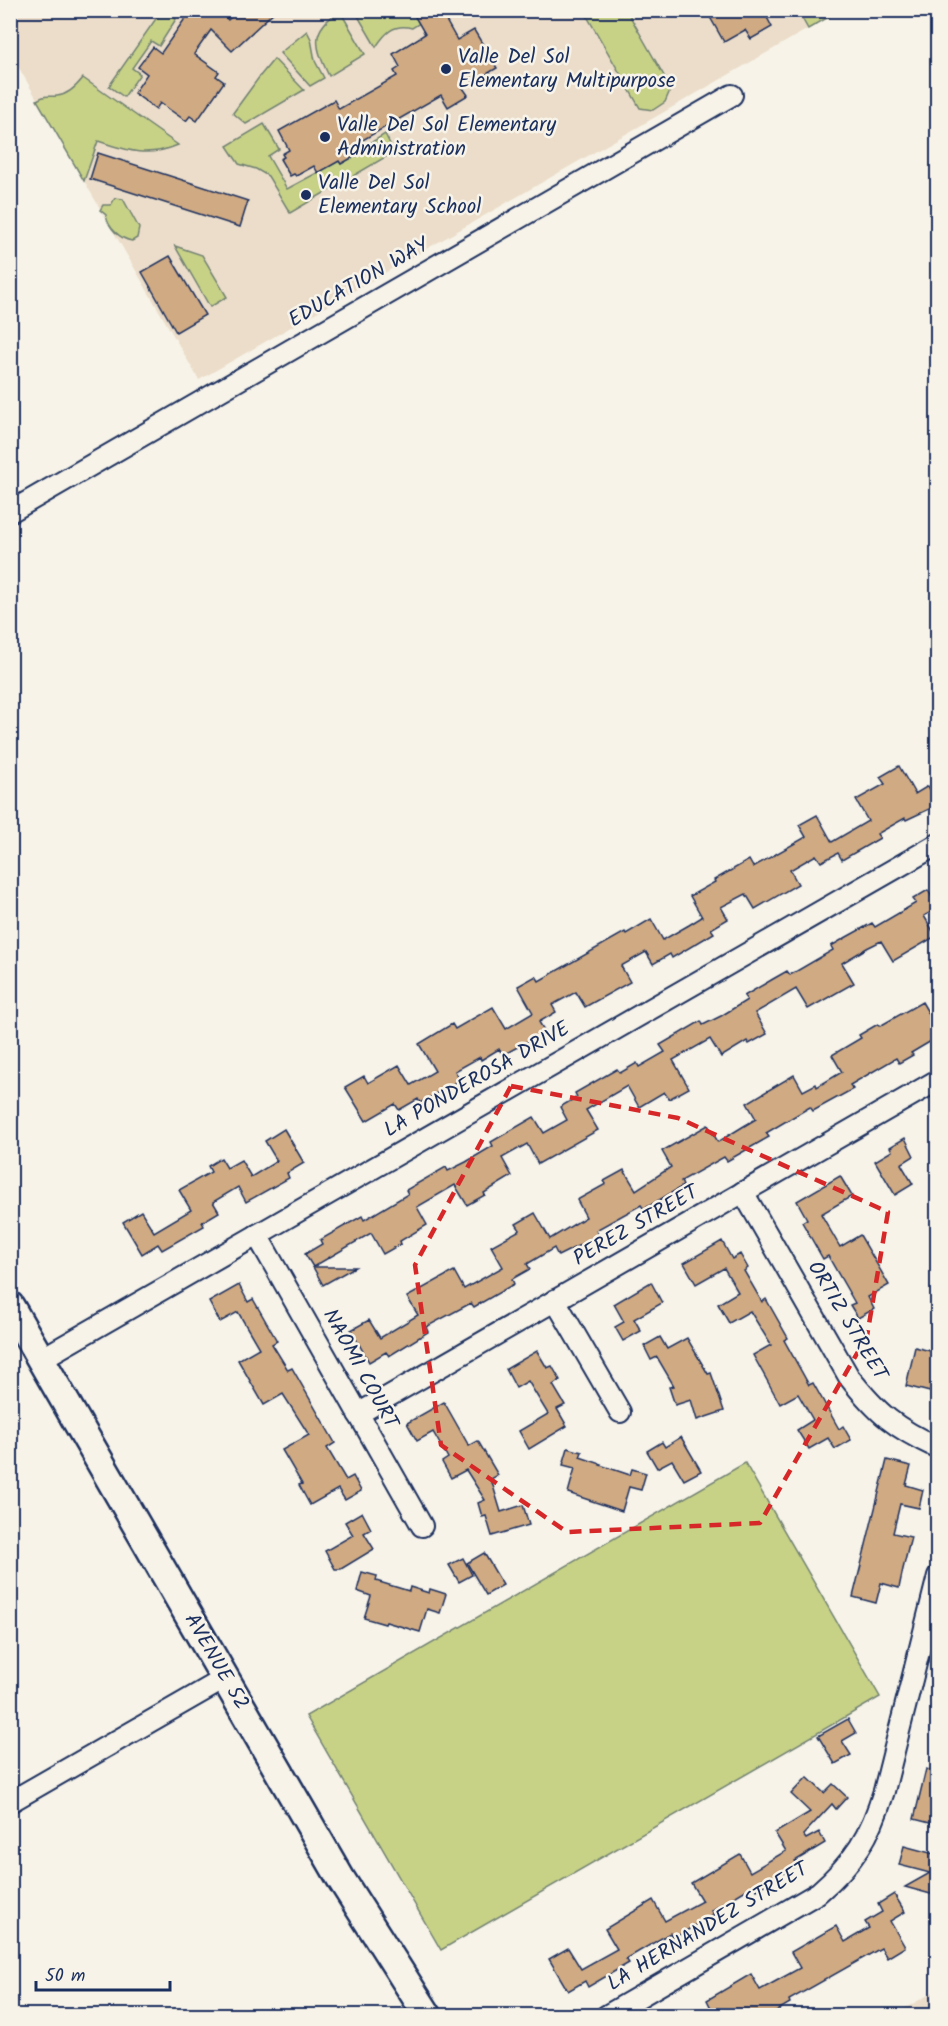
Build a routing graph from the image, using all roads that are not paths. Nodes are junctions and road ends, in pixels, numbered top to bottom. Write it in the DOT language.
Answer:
graph roads {
  1 [pos="732,95"];
  2 [pos="10,512"];
  3 [pos="938,844"];
  4 [pos="938,1080"];
  5 [pos="743,1192"];
  6 [pos="257,1235"];
  7 [pos="555,1300"];
  8 [pos="10,1306"];
  9 [pos="41,1359"];
  10 [pos="620,1412"];
  11 [pos="358,1414"];
  12 [pos="938,1448"];
  13 [pos="422,1526"];
  14 [pos="938,1576"];
  15 [pos="226,1678"];
  16 [pos="10,1802"];
  17 [pos="428,2016"];
  18 [pos="606,2016"];
  1 -- 2 [label="street, EDUCATION WAY"];
  3 -- 6 [label="street, LA PONDEROSA DRIVE"];
  4 -- 5 [label="street, PEREZ STREET"];
  5 -- 7 [label="street, PEREZ STREET"];
  5 -- 12 [label="street, ORTIZ STREET"];
  6 -- 9 [label="street, LA PONDEROSA DRIVE"];
  6 -- 11 [label="street, NAOMI COURT"];
  7 -- 10 [label="street"];
  7 -- 11 [label="street, PEREZ STREET"];
  8 -- 9 [label="main road, AVENUE 52"];
  9 -- 15 [label="main road, AVENUE 52"];
  11 -- 13 [label="street, NAOMI COURT"];
  14 -- 18 [label="street, LA HERNANDEZ STREET"];
  15 -- 16 [label="street"];
  15 -- 17 [label="main road, AVENUE 52"];
}
